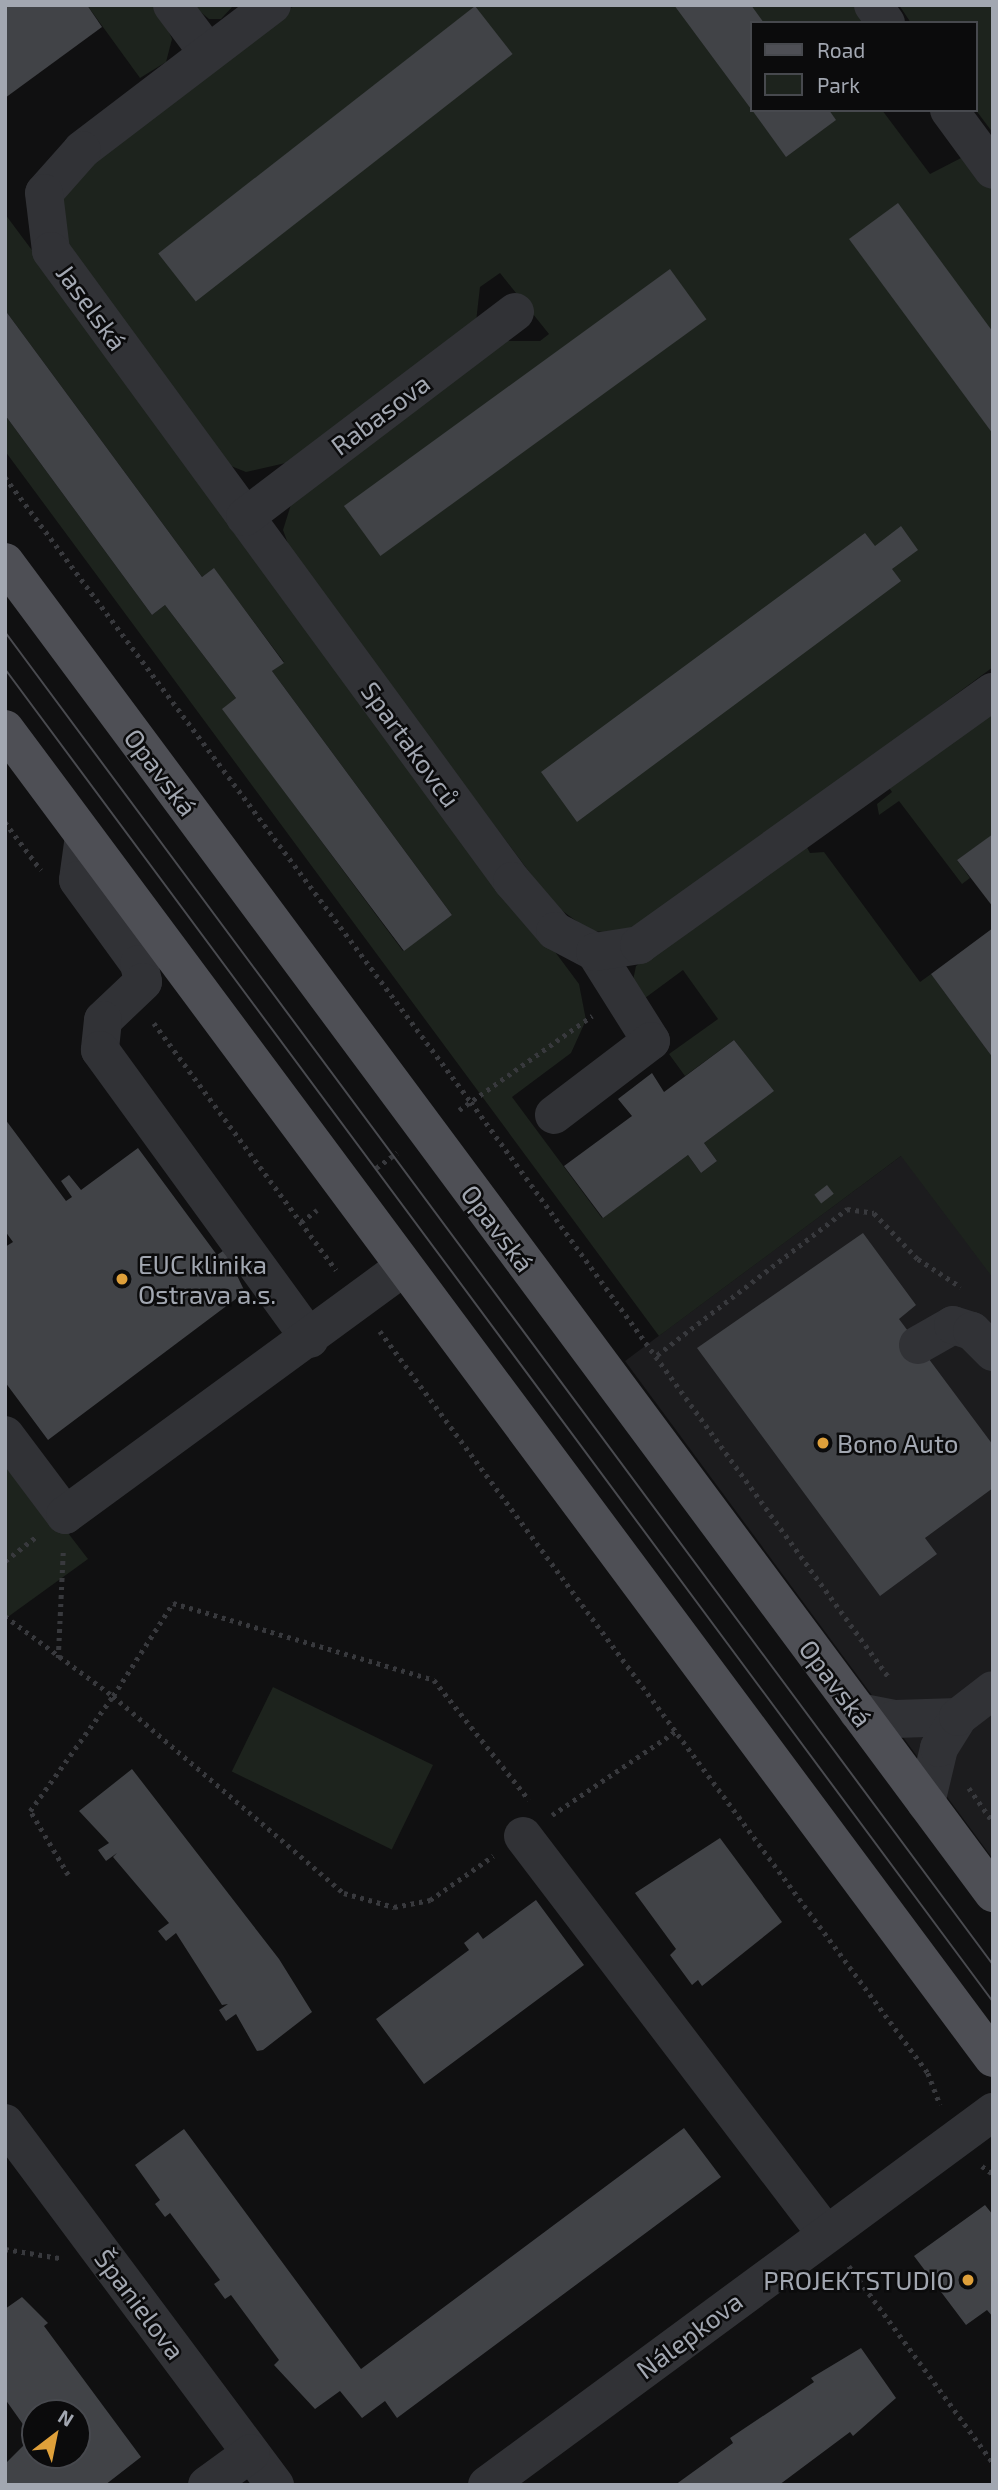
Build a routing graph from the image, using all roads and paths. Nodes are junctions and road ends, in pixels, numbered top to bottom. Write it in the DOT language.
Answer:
graph roads {
  1 [pos="172,5"];
  2 [pos="272,5"];
  3 [pos="873,5"];
  4 [pos="885,21"];
  5 [pos="208,53"];
  6 [pos="950,112"];
  7 [pos="993,170"];
  8 [pos="515,312"];
  9 [pos="5,477"];
  10 [pos="245,517"];
  11 [pos="5,562"];
  12 [pos="993,692"];
  13 [pos="5,729"];
  14 [pos="5,822"];
  15 [pos="84,835"];
  16 [pos="47,878"];
  17 [pos="595,952"];
  18 [pos="134,996"];
  19 [pos="554,1115"];
  20 [pos="404,1267"];
  21 [pos="969,1294"];
  22 [pos="358,1301"];
  23 [pos="310,1339"];
  24 [pos="918,1345"];
  25 [pos="993,1352"];
  26 [pos="657,1356"];
  27 [pos="5,1434"];
  28 [pos="65,1515"];
  29 [pos="5,1615"];
  30 [pos="58,1658"];
  31 [pos="993,1690"];
  32 [pos="113,1696"];
  33 [pos="858,1712"];
  34 [pos="939,1728"];
  35 [pos="676,1731"];
  36 [pos="926,1803"];
  37 [pos="993,1822"];
  38 [pos="534,1828"];
  39 [pos="68,1875"];
  40 [pos="993,1893"];
  41 [pos="993,2058"];
  42 [pos="993,2112"];
  43 [pos="5,2123"];
  44 [pos="959,2138"];
  45 [pos="826,2234"];
  46 [pos="5,2249"];
  47 [pos="69,2260"];
  48 [pos="251,2453"];
  49 [pos="993,2463"];
  50 [pos="207,2485"];
  51 [pos="275,2485"];
  52 [pos="487,2485"];
  1 -- 5 [label="street"];
  2 -- 5 [label="street, Jaselská"];
  3 -- 4 [label="street"];
  5 -- 10 [label="street, Jaselská"];
  6 -- 7 [label="street"];
  8 -- 10 [label="street, Rabasova"];
  9 -- 26 [label="path"];
  10 -- 17 [label="street, Spartakovců"];
  11 -- 33 [label="main road, Opavská"];
  12 -- 17 [label="street"];
  13 -- 15 [label="main road"];
  14 -- 16 [label="path"];
  15 -- 18 [label="street"];
  15 -- 20 [label="main road"];
  17 -- 19 [label="street"];
  18 -- 22 [label="path"];
  18 -- 23 [label="street"];
  20 -- 22 [label="street"];
  20 -- 41 [label="main road"];
  21 -- 26 [label="path"];
  22 -- 23 [label="street"];
  22 -- 35 [label="path"];
  23 -- 28 [label="street"];
  24 -- 25 [label="street"];
  26 -- 34 [label="path"];
  27 -- 28 [label="street"];
  28 -- 30 [label="path"];
  29 -- 30 [label="path"];
  30 -- 32 [label="path"];
  31 -- 34 [label="street"];
  32 -- 38 [label="path"];
  32 -- 38 [label="path"];
  32 -- 39 [label="path"];
  33 -- 34 [label="street"];
  33 -- 36 [label="main road, Opavská"];
  34 -- 36 [label="street"];
  34 -- 37 [label="path"];
  35 -- 38 [label="path"];
  35 -- 44 [label="path"];
  36 -- 40 [label="main road, Opavská"];
  38 -- 45 [label="street"];
  42 -- 44 [label="street, Nálepkova"];
  43 -- 48 [label="street, Španielova"];
  44 -- 45 [label="street, Nálepkova"];
  45 -- 49 [label="path"];
  45 -- 52 [label="street, Nálepkova"];
  46 -- 47 [label="path"];
  48 -- 50 [label="street"];
  48 -- 51 [label="street, Španielova"];
}
